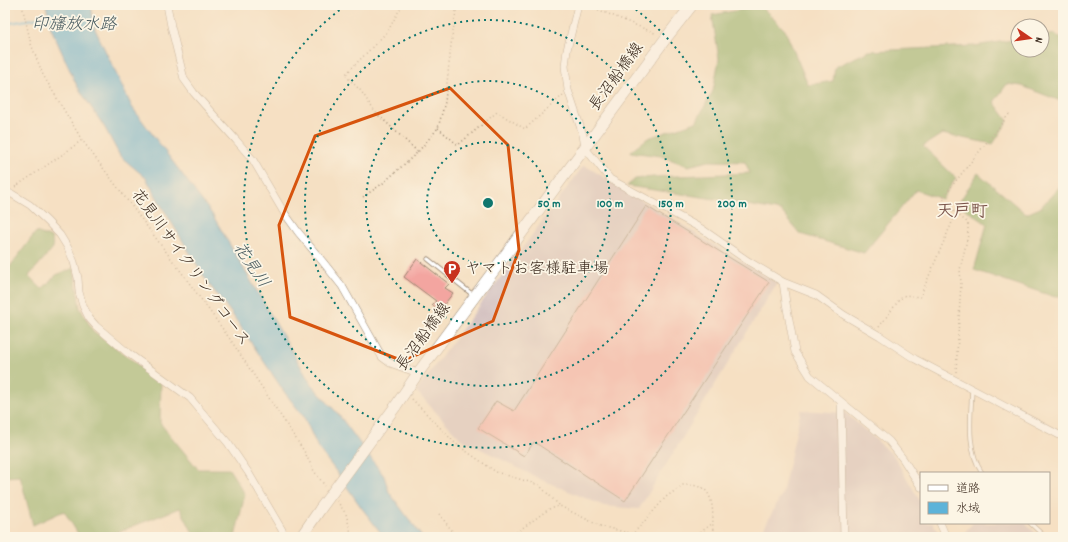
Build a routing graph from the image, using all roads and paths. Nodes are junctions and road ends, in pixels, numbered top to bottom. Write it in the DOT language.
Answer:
graph roads {
  1 [pos="22,5"];
  2 [pos="167,5"];
  3 [pos="402,5"];
  4 [pos="458,5"];
  5 [pos="578,5"];
  6 [pos="587,5"];
  7 [pos="692,5"];
  8 [pos="666,38"];
  9 [pos="568,90"];
  10 [pos="1010,113"];
  11 [pos="438,128"];
  12 [pos="82,140"];
  13 [pos="585,148"];
  14 [pos="418,152"];
  15 [pos="6,192"];
  16 [pos="363,197"];
  17 [pos="956,213"];
  18 [pos="428,259"];
  19 [pos="784,282"];
  20 [pos="474,296"];
  21 [pos="875,333"];
  22 [pos="418,373"];
  23 [pos="955,380"];
  24 [pos="972,389"];
  25 [pos="405,392"];
  26 [pos="841,402"];
  27 [pos="1063,437"];
  28 [pos="981,472"];
  29 [pos="920,485"];
  30 [pos="328,489"];
  31 [pos="337,501"];
  32 [pos="560,506"];
  33 [pos="439,514"];
  34 [pos="712,523"];
  35 [pos="940,524"];
  36 [pos="1031,524"];
  37 [pos="284,537"];
  38 [pos="301,537"];
  39 [pos="354,537"];
  40 [pos="457,537"];
  41 [pos="510,537"];
  42 [pos="694,537"];
  43 [pos="713,537"];
  44 [pos="844,537"];
  45 [pos="946,537"];
  46 [pos="1045,537"];
  1 -- 12 [label="path, 花見川サイクリングコース"];
  2 -- 22 [label="street"];
  3 -- 14 [label="path"];
  4 -- 11 [label="path"];
  5 -- 9 [label="street"];
  6 -- 8 [label="path"];
  7 -- 8 [label="main road, 長沼船橋線"];
  8 -- 13 [label="main road, 長沼船橋線"];
  9 -- 11 [label="path"];
  9 -- 13 [label="street"];
  10 -- 17 [label="path"];
  11 -- 14 [label="path"];
  12 -- 15 [label="path"];
  12 -- 30 [label="path, 花見川サイクリングコース"];
  13 -- 19 [label="street"];
  13 -- 20 [label="main road, 長沼船橋線"];
  14 -- 16 [label="path"];
  15 -- 37 [label="street"];
  17 -- 21 [label="path"];
  17 -- 23 [label="path"];
  18 -- 20 [label="lane"];
  19 -- 21 [label="street"];
  19 -- 26 [label="street"];
  20 -- 22 [label="main road, 長沼船橋線"];
  21 -- 23 [label="street"];
  22 -- 25 [label="main road, 長沼船橋線"];
  23 -- 24 [label="street"];
  24 -- 27 [label="street"];
  24 -- 28 [label="lane"];
  25 -- 32 [label="path"];
  25 -- 38 [label="main road, 長沼船橋線, bridge"];
  26 -- 29 [label="street"];
  26 -- 44 [label="street"];
  31 -- 39 [label="path"];
  32 -- 34 [label="path"];
  32 -- 41 [label="path"];
  33 -- 40 [label="path"];
  34 -- 42 [label="path"];
  34 -- 43 [label="path"];
  35 -- 45 [label="street"];
  36 -- 46 [label="lane"];
}
